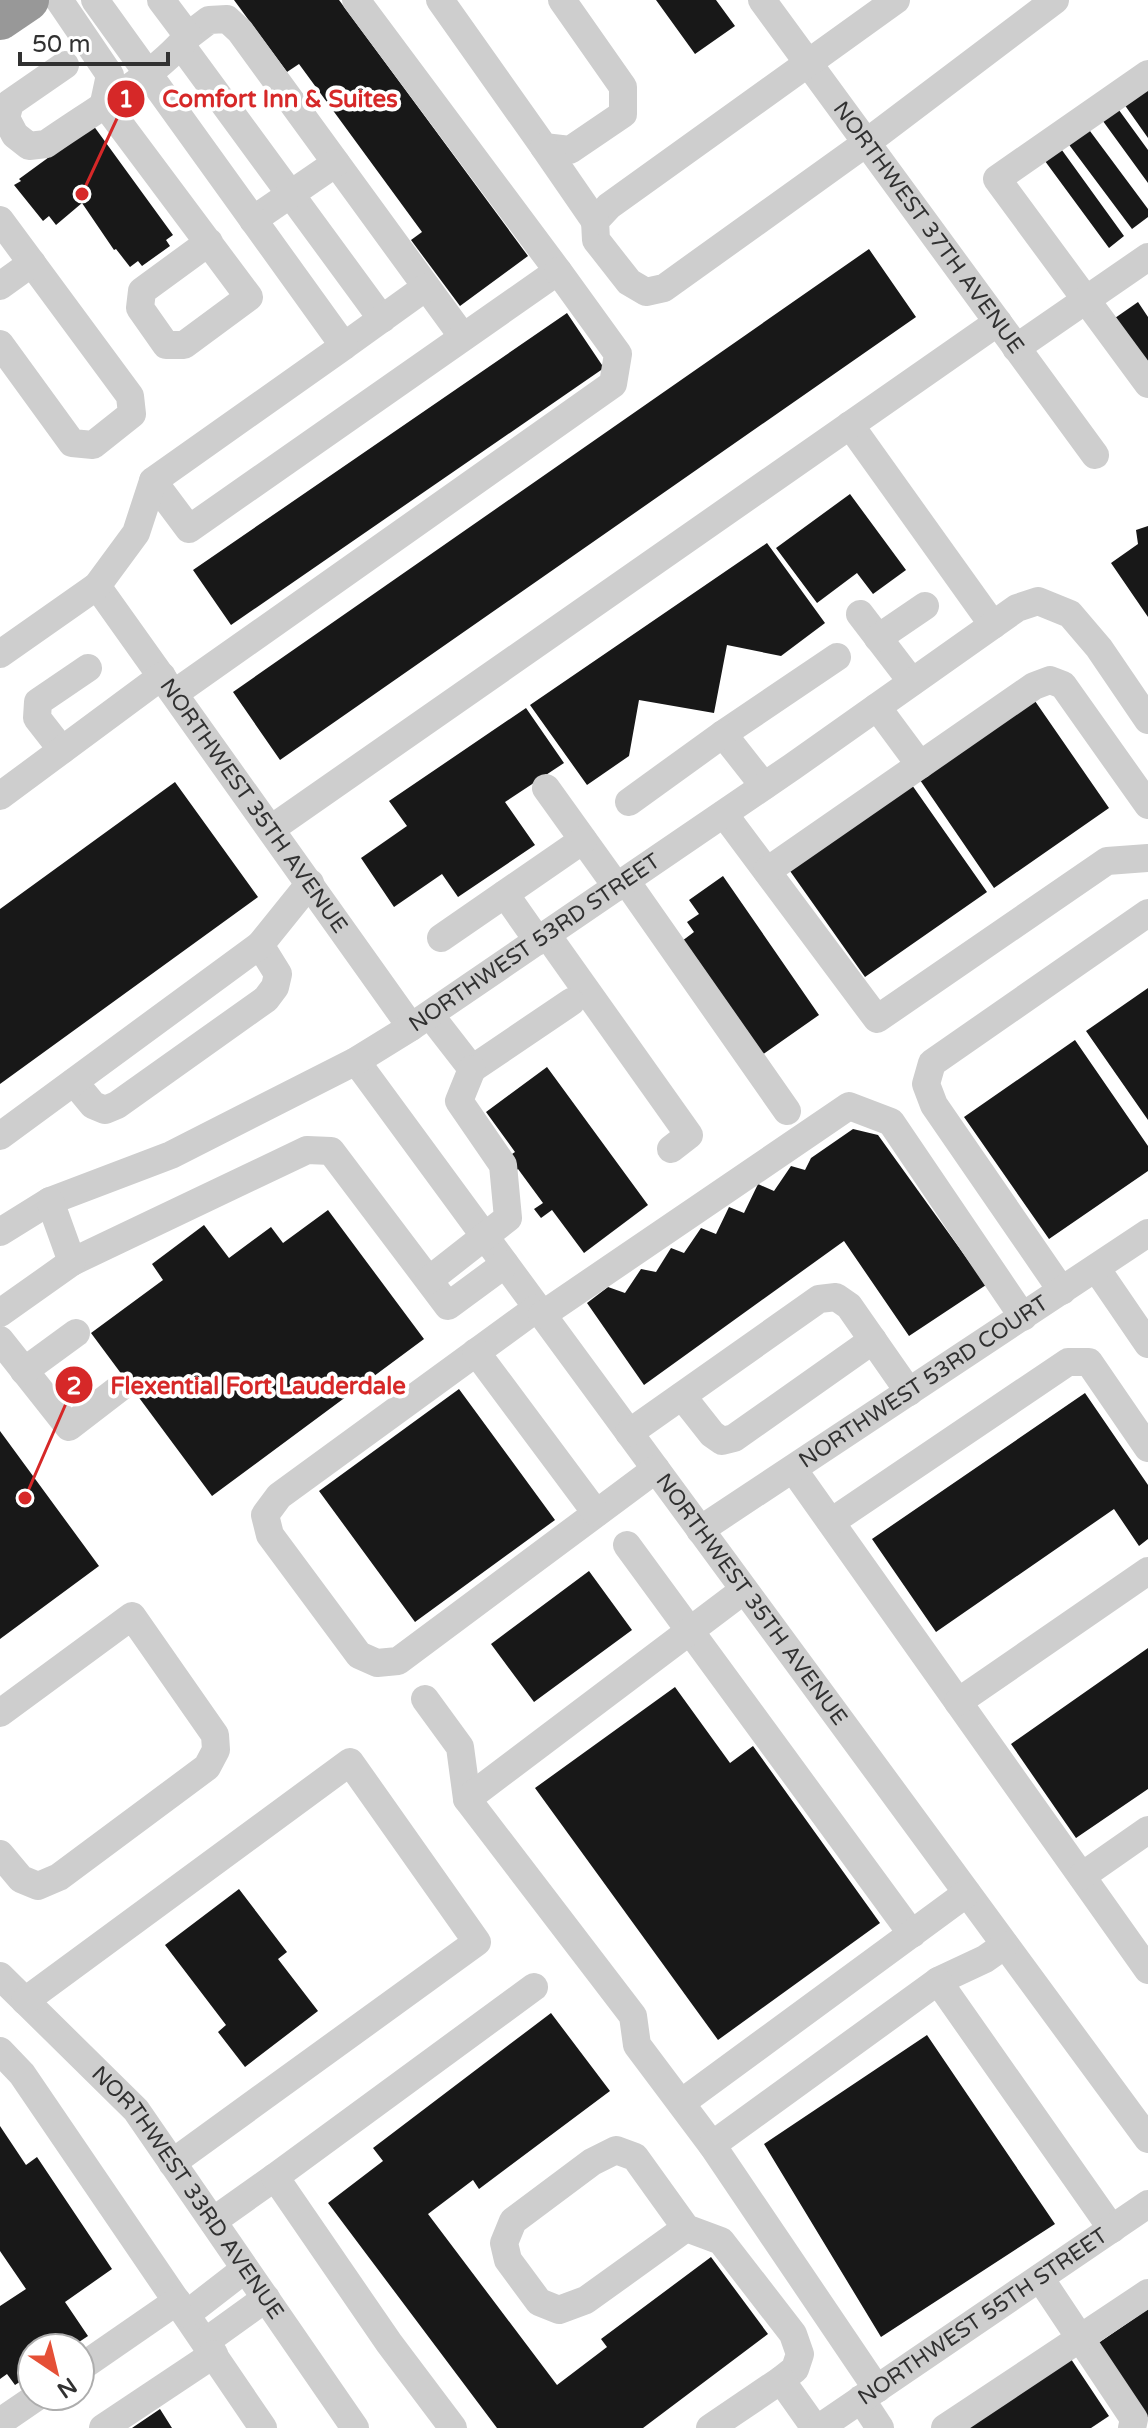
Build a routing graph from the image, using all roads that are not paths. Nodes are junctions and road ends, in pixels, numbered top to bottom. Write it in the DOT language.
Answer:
graph roads {
  1 [pos="28,0"];
  2 [pos="59,0"];
  3 [pos="95,0"];
  4 [pos="161,0"];
  5 [pos="356,0"];
  6 [pos="440,0"];
  7 [pos="562,0"];
  8 [pos="762,0"];
  9 [pos="896,0"];
  10 [pos="1055,0"];
  11 [pos="0,19"];
  12 [pos="184,40"];
  13 [pos="809,64"];
  14 [pos="65,65"];
  15 [pos="147,73"];
  16 [pos="1148,74"];
  17 [pos="110,75"];
  18 [pos="104,103"];
  19 [pos="866,143"];
  20 [pos="544,147"];
  21 [pos="336,163"];
  22 [pos="291,195"];
  23 [pos="0,220"];
  24 [pos="253,220"];
  25 [pos="595,221"];
  26 [pos="209,242"];
  27 [pos="1148,257"];
  28 [pos="32,263"];
  29 [pos="558,271"];
  30 [pos="0,286"];
  31 [pos="426,287"];
  32 [pos="1086,300"];
  33 [pos="382,319"];
  34 [pos="998,322"];
  35 [pos="463,337"];
  36 [pos="0,344"];
  37 [pos="344,346"];
  38 [pos="1016,348"];
  39 [pos="1148,384"];
  40 [pos="850,425"];
  41 [pos="1095,455"];
  42 [pos="153,481"];
  43 [pos="97,586"];
  44 [pos="925,606"];
  45 [pos="860,614"];
  46 [pos="993,625"];
  47 [pos="878,638"];
  48 [pos="0,654"];
  49 [pos="837,657"];
  50 [pos="88,668"];
  51 [pos="912,682"];
  52 [pos="169,684"];
  53 [pos="877,707"];
  54 [pos="1148,720"];
  55 [pos="723,734"];
  56 [pos="62,750"];
  57 [pos="920,765"];
  58 [pos="764,786"];
  59 [pos="546,788"];
  60 [pos="0,796"];
  61 [pos="629,802"];
  62 [pos="1148,805"];
  63 [pos="724,814"];
  64 [pos="271,829"];
  65 [pos="583,840"];
  66 [pos="1148,858"];
  67 [pos="767,871"];
  68 [pos="310,883"];
  69 [pos="621,884"];
  70 [pos="505,894"];
  71 [pos="1148,913"];
  72 [pos="441,938"];
  73 [pos="543,938"];
  74 [pos="260,945"];
  75 [pos="571,1002"];
  76 [pos="420,1021"];
  77 [pos="356,1061"];
  78 [pos="472,1069"];
  79 [pos="74,1082"];
  80 [pos="787,1111"];
  81 [pos="0,1136"];
  82 [pos="671,1149"];
  83 [pos="50,1201"];
  84 [pos="1,1229"];
  85 [pos="1148,1233"];
  86 [pos="485,1236"];
  87 [pos="72,1262"];
  88 [pos="505,1264"];
  89 [pos="1096,1268"];
  90 [pos="429,1280"];
  91 [pos="1062,1291"];
  92 [pos="540,1311"];
  93 [pos="0,1313"];
  94 [pos="1023,1317"];
  95 [pos="1143,1327"];
  96 [pos="76,1333"];
  97 [pos="0,1340"];
  98 [pos="873,1340"];
  99 [pos="476,1352"];
  100 [pos="24,1371"];
  101 [pos="121,1387"];
  102 [pos="909,1392"];
  103 [pos="682,1396"];
  104 [pos="629,1433"];
  105 [pos="1148,1448"];
  106 [pos="656,1469"];
  107 [pos="793,1469"];
  108 [pos="596,1513"];
  109 [pos="831,1522"];
  110 [pos="700,1530"];
  111 [pos="627,1545"];
  112 [pos="1148,1571"];
  113 [pos="744,1590"];
  114 [pos="690,1630"];
  115 [pos="425,1699"];
  116 [pos="958,1702"];
  117 [pos="0,1713"];
  118 [pos="467,1799"];
  119 [pos="1148,1830"];
  120 [pos="0,1854"];
  121 [pos="1082,1876"];
  122 [pos="967,1893"];
  123 [pos="912,1934"];
  124 [pos="1005,1945"];
  125 [pos="1148,1970"];
  126 [pos="0,1976"];
  127 [pos="938,1981"];
  128 [pos="534,1987"];
  129 [pos="25,2001"];
  130 [pos="0,2051"];
  131 [pos="681,2103"];
  132 [pos="1148,2139"];
  133 [pos="712,2145"];
  134 [pos="172,2163"];
  135 [pos="275,2177"];
  136 [pos="1148,2204"];
  137 [pos="213,2221"];
  138 [pos="686,2228"];
  139 [pos="1112,2229"];
  140 [pos="245,2269"];
  141 [pos="1040,2278"];
  142 [pos="1148,2293"];
  143 [pos="266,2298"];
  144 [pos="182,2308"];
  145 [pos="1081,2338"];
  146 [pos="210,2348"];
  147 [pos="96,2359"];
  148 [pos="781,2380"];
  149 [pos="843,2414"];
  150 [pos="103,2428"];
  151 [pos="263,2428"];
  152 [pos="355,2428"];
  153 [pos="453,2428"];
  154 [pos="710,2428"];
  155 [pos="880,2428"];
  156 [pos="945,2428"];
  157 [pos="1132,2428"];
  1 -- 11 [label="highway"];
  2 -- 17 [label="street"];
  3 -- 15 [label="street"];
  4 -- 12 [label="street"];
  5 -- 29 [label="street"];
  6 -- 20 [label="street"];
  7 -- 20 [label="street"];
  8 -- 13 [label="street, NORTHWEST 37TH AVENUE"];
  9 -- 13 [label="street"];
  10 -- 19 [label="street"];
  12 -- 15 [label="street"];
  12 -- 21 [label="street"];
  12 -- 22 [label="street"];
  13 -- 19 [label="street, NORTHWEST 37TH AVENUE"];
  13 -- 25 [label="street"];
  14 -- 18 [label="street"];
  15 -- 17 [label="street"];
  15 -- 18 [label="street"];
  15 -- 24 [label="street"];
  16 -- 32 [label="street"];
  17 -- 18 [label="street"];
  18 -- 26 [label="street"];
  19 -- 25 [label="street"];
  19 -- 34 [label="street, NORTHWEST 37TH AVENUE"];
  20 -- 25 [label="street"];
  21 -- 22 [label="street"];
  21 -- 31 [label="street"];
  22 -- 24 [label="street"];
  22 -- 33 [label="street"];
  23 -- 28 [label="street"];
  24 -- 37 [label="street"];
  27 -- 32 [label="street"];
  28 -- 30 [label="street"];
  28 -- 36 [label="street"];
  29 -- 35 [label="street"];
  29 -- 52 [label="street"];
  31 -- 33 [label="street"];
  31 -- 35 [label="street"];
  32 -- 38 [label="street"];
  32 -- 39 [label="street"];
  33 -- 37 [label="street"];
  34 -- 38 [label="street, NORTHWEST 37TH AVENUE"];
  34 -- 40 [label="street"];
  35 -- 42 [label="street"];
  37 -- 42 [label="street"];
  38 -- 41 [label="street, NORTHWEST 37TH AVENUE"];
  40 -- 46 [label="street"];
  40 -- 64 [label="street"];
  42 -- 43 [label="street"];
  43 -- 48 [label="street"];
  43 -- 52 [label="street, NORTHWEST 35TH AVENUE"];
  44 -- 47 [label="street"];
  45 -- 47 [label="street"];
  46 -- 51 [label="street, NORTHWEST 53RD STREET"];
  46 -- 54 [label="street, NORTHWEST 53RD STREET"];
  47 -- 51 [label="street"];
  49 -- 55 [label="street"];
  50 -- 56 [label="street"];
  51 -- 53 [label="street, NORTHWEST 53RD STREET"];
  52 -- 56 [label="street"];
  52 -- 64 [label="street, NORTHWEST 35TH AVENUE"];
  53 -- 57 [label="street"];
  53 -- 58 [label="street, NORTHWEST 53RD STREET"];
  55 -- 58 [label="street"];
  55 -- 61 [label="street"];
  56 -- 60 [label="street"];
  57 -- 62 [label="street"];
  57 -- 67 [label="street"];
  58 -- 63 [label="street, NORTHWEST 53RD STREET"];
  59 -- 65 [label="street"];
  63 -- 67 [label="street"];
  63 -- 69 [label="street, NORTHWEST 53RD STREET"];
  64 -- 68 [label="street, NORTHWEST 35TH AVENUE"];
  65 -- 69 [label="street"];
  65 -- 70 [label="street"];
  66 -- 67 [label="street"];
  68 -- 74 [label="street"];
  68 -- 76 [label="street, NORTHWEST 35TH AVENUE"];
  69 -- 73 [label="street, NORTHWEST 53RD STREET"];
  69 -- 80 [label="street"];
  70 -- 72 [label="street"];
  70 -- 73 [label="street"];
  71 -- 91 [label="street"];
  73 -- 76 [label="street, NORTHWEST 53RD STREET"];
  73 -- 82 [label="street"];
  74 -- 79 [label="street"];
  74 -- 79 [label="street"];
  75 -- 78 [label="street"];
  76 -- 77 [label="street, NORTHWEST 53RD STREET"];
  76 -- 78 [label="street, NORTHWEST 35TH AVENUE"];
  77 -- 83 [label="street, NORTHWEST 53RD STREET"];
  77 -- 86 [label="street, NORTHWEST 35TH AVENUE"];
  78 -- 86 [label="street"];
  79 -- 81 [label="street"];
  83 -- 84 [label="street, NORTHWEST 53RD STREET"];
  83 -- 87 [label="street"];
  85 -- 89 [label="street, NORTHWEST 53RD COURT"];
  86 -- 88 [label="street, NORTHWEST 35TH AVENUE"];
  86 -- 90 [label="street"];
  87 -- 90 [label="street"];
  87 -- 93 [label="street"];
  88 -- 90 [label="street"];
  88 -- 92 [label="street, NORTHWEST 35TH AVENUE"];
  89 -- 91 [label="street, NORTHWEST 53RD COURT"];
  89 -- 95 [label="street"];
  91 -- 94 [label="street, NORTHWEST 53RD COURT"];
  92 -- 94 [label="street"];
  92 -- 99 [label="street"];
  92 -- 104 [label="street, NORTHWEST 35TH AVENUE"];
  94 -- 102 [label="street, NORTHWEST 53RD COURT"];
  96 -- 100 [label="street"];
  97 -- 100 [label="street"];
  98 -- 102 [label="street"];
  98 -- 103 [label="street"];
  98 -- 103 [label="street"];
  99 -- 108 [label="street"];
  99 -- 108 [label="street"];
  100 -- 101 [label="street"];
  102 -- 107 [label="street, NORTHWEST 53RD COURT"];
  103 -- 104 [label="street"];
  104 -- 106 [label="street, NORTHWEST 35TH AVENUE"];
  105 -- 109 [label="street"];
  106 -- 108 [label="street"];
  106 -- 110 [label="street, NORTHWEST 35TH AVENUE"];
  107 -- 109 [label="street"];
  107 -- 110 [label="street, NORTHWEST 53RD COURT"];
  109 -- 116 [label="street"];
  110 -- 113 [label="street, NORTHWEST 35TH AVENUE"];
  111 -- 114 [label="street"];
  112 -- 116 [label="street"];
  113 -- 114 [label="street"];
  113 -- 122 [label="street, NORTHWEST 35TH AVENUE"];
  114 -- 118 [label="street"];
  114 -- 123 [label="street"];
  115 -- 118 [label="street"];
  116 -- 121 [label="street"];
  117 -- 120 [label="street"];
  118 -- 131 [label="street"];
  119 -- 121 [label="street"];
  121 -- 125 [label="street"];
  122 -- 123 [label="street"];
  122 -- 124 [label="street, NORTHWEST 35TH AVENUE"];
  123 -- 131 [label="street"];
  124 -- 127 [label="street"];
  124 -- 132 [label="street, NORTHWEST 35TH AVENUE"];
  126 -- 129 [label="street, NORTHWEST 33RD AVENUE"];
  127 -- 133 [label="street"];
  127 -- 139 [label="street"];
  128 -- 135 [label="street"];
  129 -- 134 [label="street, NORTHWEST 33RD AVENUE"];
  129 -- 134 [label="street"];
  130 -- 144 [label="street"];
  131 -- 133 [label="street"];
  133 -- 149 [label="street"];
  134 -- 137 [label="street, NORTHWEST 33RD AVENUE"];
  135 -- 137 [label="street"];
  135 -- 153 [label="street"];
  136 -- 139 [label="street, NORTHWEST 55TH STREET"];
  137 -- 140 [label="street, NORTHWEST 33RD AVENUE"];
  138 -- 138 [label="street"];
  138 -- 148 [label="street"];
  139 -- 141 [label="street, NORTHWEST 55TH STREET"];
  140 -- 143 [label="street, NORTHWEST 33RD AVENUE"];
  140 -- 144 [label="street"];
  141 -- 145 [label="street"];
  141 -- 149 [label="street, NORTHWEST 55TH STREET"];
  142 -- 145 [label="street"];
  143 -- 146 [label="street"];
  143 -- 152 [label="street, NORTHWEST 33RD AVENUE"];
  144 -- 146 [label="street"];
  144 -- 147 [label="street"];
  145 -- 156 [label="street"];
  145 -- 157 [label="street"];
  146 -- 150 [label="street"];
  146 -- 151 [label="street"];
  148 -- 149 [label="street"];
  148 -- 154 [label="street"];
  149 -- 155 [label="street"];
}
